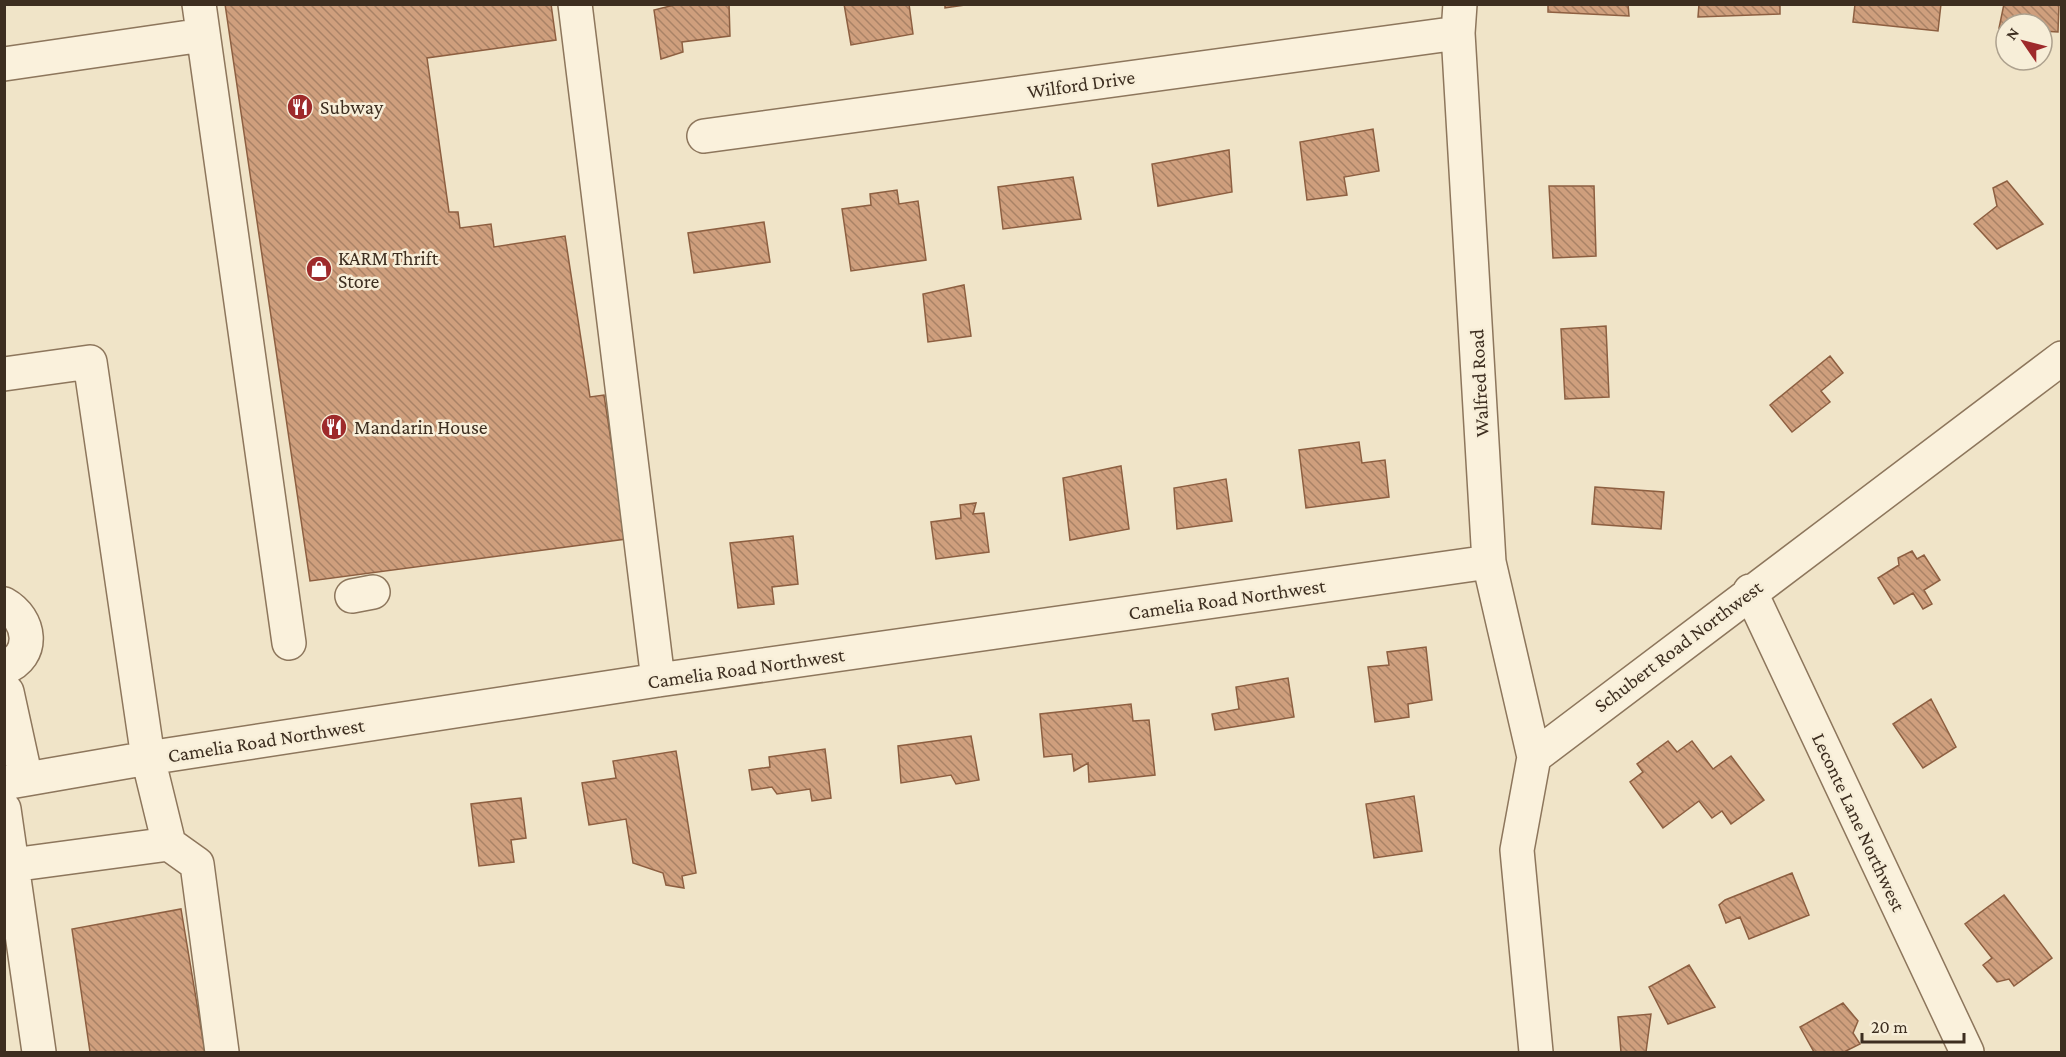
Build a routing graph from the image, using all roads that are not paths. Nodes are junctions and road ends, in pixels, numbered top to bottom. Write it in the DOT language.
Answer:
graph roads {
  1 [pos="575,4"];
  2 [pos="1459,19"];
  3 [pos="201,20"];
  4 [pos="4,64"];
  5 [pos="704,136"];
  6 [pos="2061,358"];
  7 [pos="4,374"];
  8 [pos="1489,562"];
  9 [pos="1750,591"];
  10 [pos="4,604"];
  11 [pos="289,643"];
  12 [pos="6,680"];
  13 [pos="658,680"];
  14 [pos="1534,756"];
  15 [pos="148,758"];
  16 [pos="15,781"];
  17 [pos="4,809"];
  18 [pos="169,844"];
  19 [pos="12,865"];
  20 [pos="39,1053"];
  21 [pos="222,1053"];
  22 [pos="1536,1053"];
  23 [pos="1967,1053"];
  1 -- 13 [label="street"];
  2 -- 5 [label="street, Wilford Drive"];
  2 -- 8 [label="street, Walfred Road"];
  3 -- 4 [label="street"];
  3 -- 11 [label="street"];
  6 -- 9 [label="street, Schubert Road Northwest"];
  7 -- 15 [label="street"];
  8 -- 13 [label="street, Camelia Road Northwest"];
  8 -- 14 [label="street, Walfred Road"];
  9 -- 14 [label="street, Schubert Road Northwest"];
  9 -- 23 [label="street, Leconte Lane Northwest"];
  10 -- 12 [label="street"];
  12 -- 16 [label="street"];
  13 -- 15 [label="street, Camelia Road Northwest"];
  14 -- 22 [label="street"];
  15 -- 16 [label="street, Camelia Road Northwest"];
  15 -- 18 [label="street"];
  17 -- 19 [label="street"];
  18 -- 19 [label="street"];
  18 -- 21 [label="street"];
  19 -- 20 [label="street"];
}
